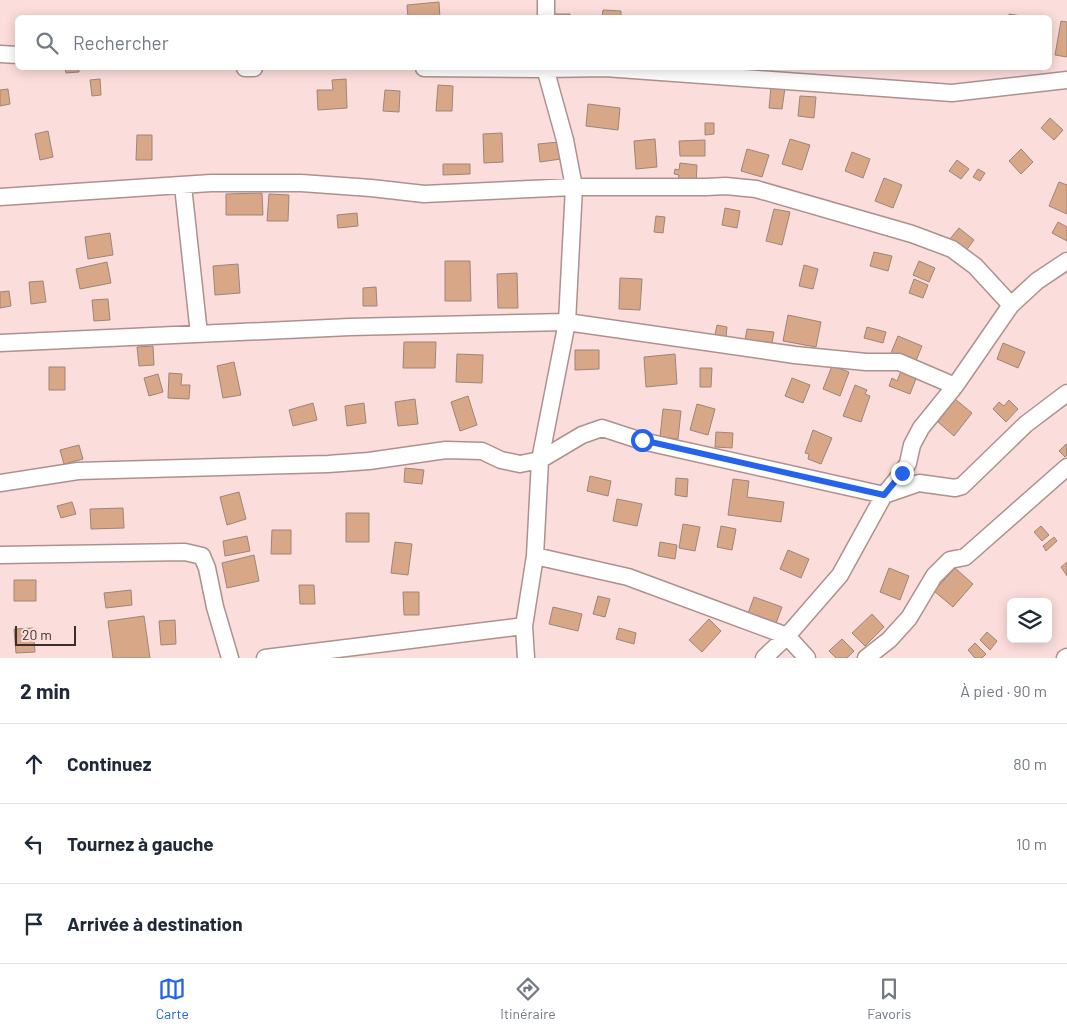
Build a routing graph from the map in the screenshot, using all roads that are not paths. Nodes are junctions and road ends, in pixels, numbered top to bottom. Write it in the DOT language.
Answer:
graph roads {
  1 [pos="546,0"];
  2 [pos="546,15"];
  3 [pos="0,54"];
  4 [pos="15,55"];
  5 [pos="546,70"];
  6 [pos="634,70"];
  7 [pos="1067,80"];
  8 [pos="183,186"];
  9 [pos="574,187"];
  10 [pos="0,196"];
  11 [pos="1067,262"];
  12 [pos="1011,305"];
  13 [pos="567,322"];
  14 [pos="199,334"];
  15 [pos="0,343"];
  16 [pos="955,386"];
  17 [pos="1067,393"];
  18 [pos="540,460"];
  19 [pos="1067,466"];
  20 [pos="0,483"];
  21 [pos="884,495"];
  22 [pos="0,555"];
  23 [pos="535,556"];
  24 [pos="524,626"];
  25 [pos="787,636"];
  26 [pos="230,658"];
  27 [pos="265,658"];
  28 [pos="526,658"];
  29 [pos="764,658"];
  30 [pos="807,658"];
  31 [pos="866,658"];
  1 -- 2 [label="street"];
  3 -- 4 [label="street"];
  5 -- 9 [label="street"];
  6 -- 7 [label="street"];
  8 -- 9 [label="street"];
  8 -- 10 [label="street"];
  8 -- 14 [label="street"];
  9 -- 12 [label="street"];
  9 -- 13 [label="street"];
  11 -- 12 [label="street"];
  12 -- 16 [label="street"];
  13 -- 14 [label="street"];
  13 -- 16 [label="street"];
  13 -- 18 [label="street"];
  14 -- 15 [label="street"];
  16 -- 21 [label="street"];
  17 -- 21 [label="street"];
  18 -- 20 [label="street"];
  18 -- 21 [label="street"];
  18 -- 23 [label="street"];
  19 -- 31 [label="street"];
  21 -- 25 [label="street"];
  22 -- 26 [label="street"];
  23 -- 24 [label="street"];
  23 -- 25 [label="street"];
  24 -- 27 [label="street"];
  24 -- 28 [label="street"];
  25 -- 29 [label="street"];
  25 -- 30 [label="street"];
}
